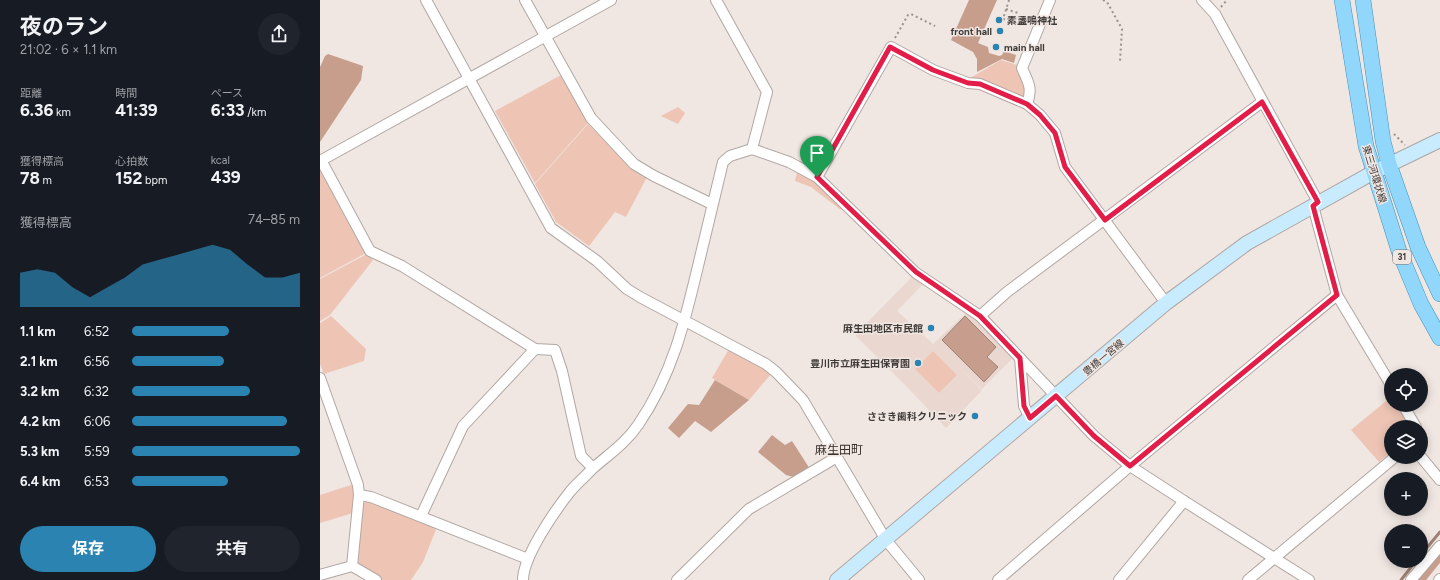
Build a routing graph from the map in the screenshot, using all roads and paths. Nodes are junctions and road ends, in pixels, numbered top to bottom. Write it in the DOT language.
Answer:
graph roads {
  1 [pos="426,0"];
  2 [pos="525,0"];
  3 [pos="611,0"];
  4 [pos="716,0"];
  5 [pos="1009,0"];
  6 [pos="1050,0"];
  7 [pos="1103,0"];
  8 [pos="1202,0"];
  9 [pos="1342,0"];
  10 [pos="1363,0"];
  11 [pos="1006,9"];
  12 [pos="1018,13"];
  13 [pos="1018,23"];
  14 [pos="935,26"];
  15 [pos="544,36"];
  16 [pos="890,47"];
  17 [pos="1120,61"];
  18 [pos="469,78"];
  19 [pos="1262,102"];
  20 [pos="1027,104"];
  21 [pos="1390,129"];
  22 [pos="1440,140"];
  23 [pos="752,149"];
  24 [pos="1408,155"];
  25 [pos="321,161"];
  26 [pos="1389,164"];
  27 [pos="1374,172"];
  28 [pos="817,177"];
  29 [pos="712,204"];
  30 [pos="1316,204"];
  31 [pos="1105,220"];
  32 [pos="1440,294"];
  33 [pos="1337,295"];
  34 [pos="1166,303"];
  35 [pos="980,316"];
  36 [pos="686,321"];
  37 [pos="1440,338"];
  38 [pos="535,349"];
  39 [pos="1020,358"];
  40 [pos="1384,373"];
  41 [pos="320,378"];
  42 [pos="1056,396"];
  43 [pos="1030,418"];
  44 [pos="837,457"];
  45 [pos="1387,464"];
  46 [pos="1427,464"];
  47 [pos="1130,466"];
  48 [pos="593,468"];
  49 [pos="1440,480"];
  50 [pos="358,495"];
  51 [pos="1184,502"];
  52 [pos="421,516"];
  53 [pos="886,540"];
  54 [pos="1440,546"];
  55 [pos="1274,558"];
  56 [pos="528,559"];
  57 [pos="352,566"];
  58 [pos="320,574"];
  59 [pos="376,580"];
  60 [pos="523,580"];
  61 [pos="677,580"];
  62 [pos="837,580"];
  63 [pos="919,580"];
  64 [pos="998,580"];
  65 [pos="1119,580"];
  66 [pos="1248,580"];
  67 [pos="1309,580"];
  68 [pos="1411,580"];
  1 -- 18 [label="street"];
  2 -- 15 [label="street"];
  3 -- 15 [label="street"];
  4 -- 23 [label="street"];
  5 -- 11 [label="path"];
  6 -- 20 [label="street"];
  7 -- 17 [label="path"];
  8 -- 19 [label="street"];
  9 -- 27 [label="main road, 東三河環状線 / 31"];
  10 -- 26 [label="main road, 東三河環状線 / 31"];
  11 -- 12 [label="path"];
  11 -- 13 [label="path"];
  14 -- 16 [label="path"];
  15 -- 18 [label="street"];
  15 -- 29 [label="street"];
  16 -- 20 [label="street"];
  16 -- 28 [label="street"];
  18 -- 25 [label="street"];
  18 -- 36 [label="street"];
  19 -- 30 [label="street"];
  19 -- 31 [label="street"];
  20 -- 31 [label="street"];
  21 -- 24 [label="path"];
  22 -- 24 [label="main road, 豊橋一宮線"];
  23 -- 28 [label="street"];
  23 -- 29 [label="street"];
  24 -- 26 [label="main road, 豊橋一宮線"];
  25 -- 38 [label="street"];
  26 -- 27 [label="main road, 豊橋一宮線"];
  26 -- 32 [label="main road, 東三河環状線 / 31"];
  27 -- 30 [label="main road, 豊橋一宮線"];
  27 -- 37 [label="main road, 東三河環状線 / 31"];
  28 -- 35 [label="street"];
  29 -- 36 [label="street"];
  30 -- 33 [label="street"];
  30 -- 34 [label="main road, 豊橋一宮線"];
  31 -- 34 [label="street"];
  31 -- 35 [label="street"];
  33 -- 40 [label="street"];
  33 -- 47 [label="street"];
  34 -- 42 [label="main road, 豊橋一宮線"];
  35 -- 39 [label="street"];
  36 -- 44 [label="street"];
  36 -- 48 [label="street"];
  38 -- 48 [label="street"];
  38 -- 52 [label="street"];
  39 -- 42 [label="street"];
  39 -- 43 [label="street"];
  41 -- 50 [label="street"];
  42 -- 43 [label="main road, 豊橋一宮線"];
  42 -- 47 [label="street"];
  43 -- 53 [label="main road, 豊橋一宮線"];
  44 -- 53 [label="street"];
  44 -- 61 [label="street"];
  45 -- 55 [label="street"];
  46 -- 49 [label="street"];
  47 -- 51 [label="street"];
  47 -- 64 [label="street"];
  48 -- 56 [label="street"];
  50 -- 52 [label="street"];
  50 -- 57 [label="street"];
  51 -- 55 [label="street"];
  51 -- 65 [label="street"];
  52 -- 56 [label="street"];
  53 -- 62 [label="main road, 豊橋一宮線"];
  53 -- 63 [label="street"];
  54 -- 68 [label="street"];
  55 -- 66 [label="street"];
  55 -- 67 [label="street"];
  56 -- 60 [label="street"];
  57 -- 58 [label="street"];
  57 -- 59 [label="street"];
}
